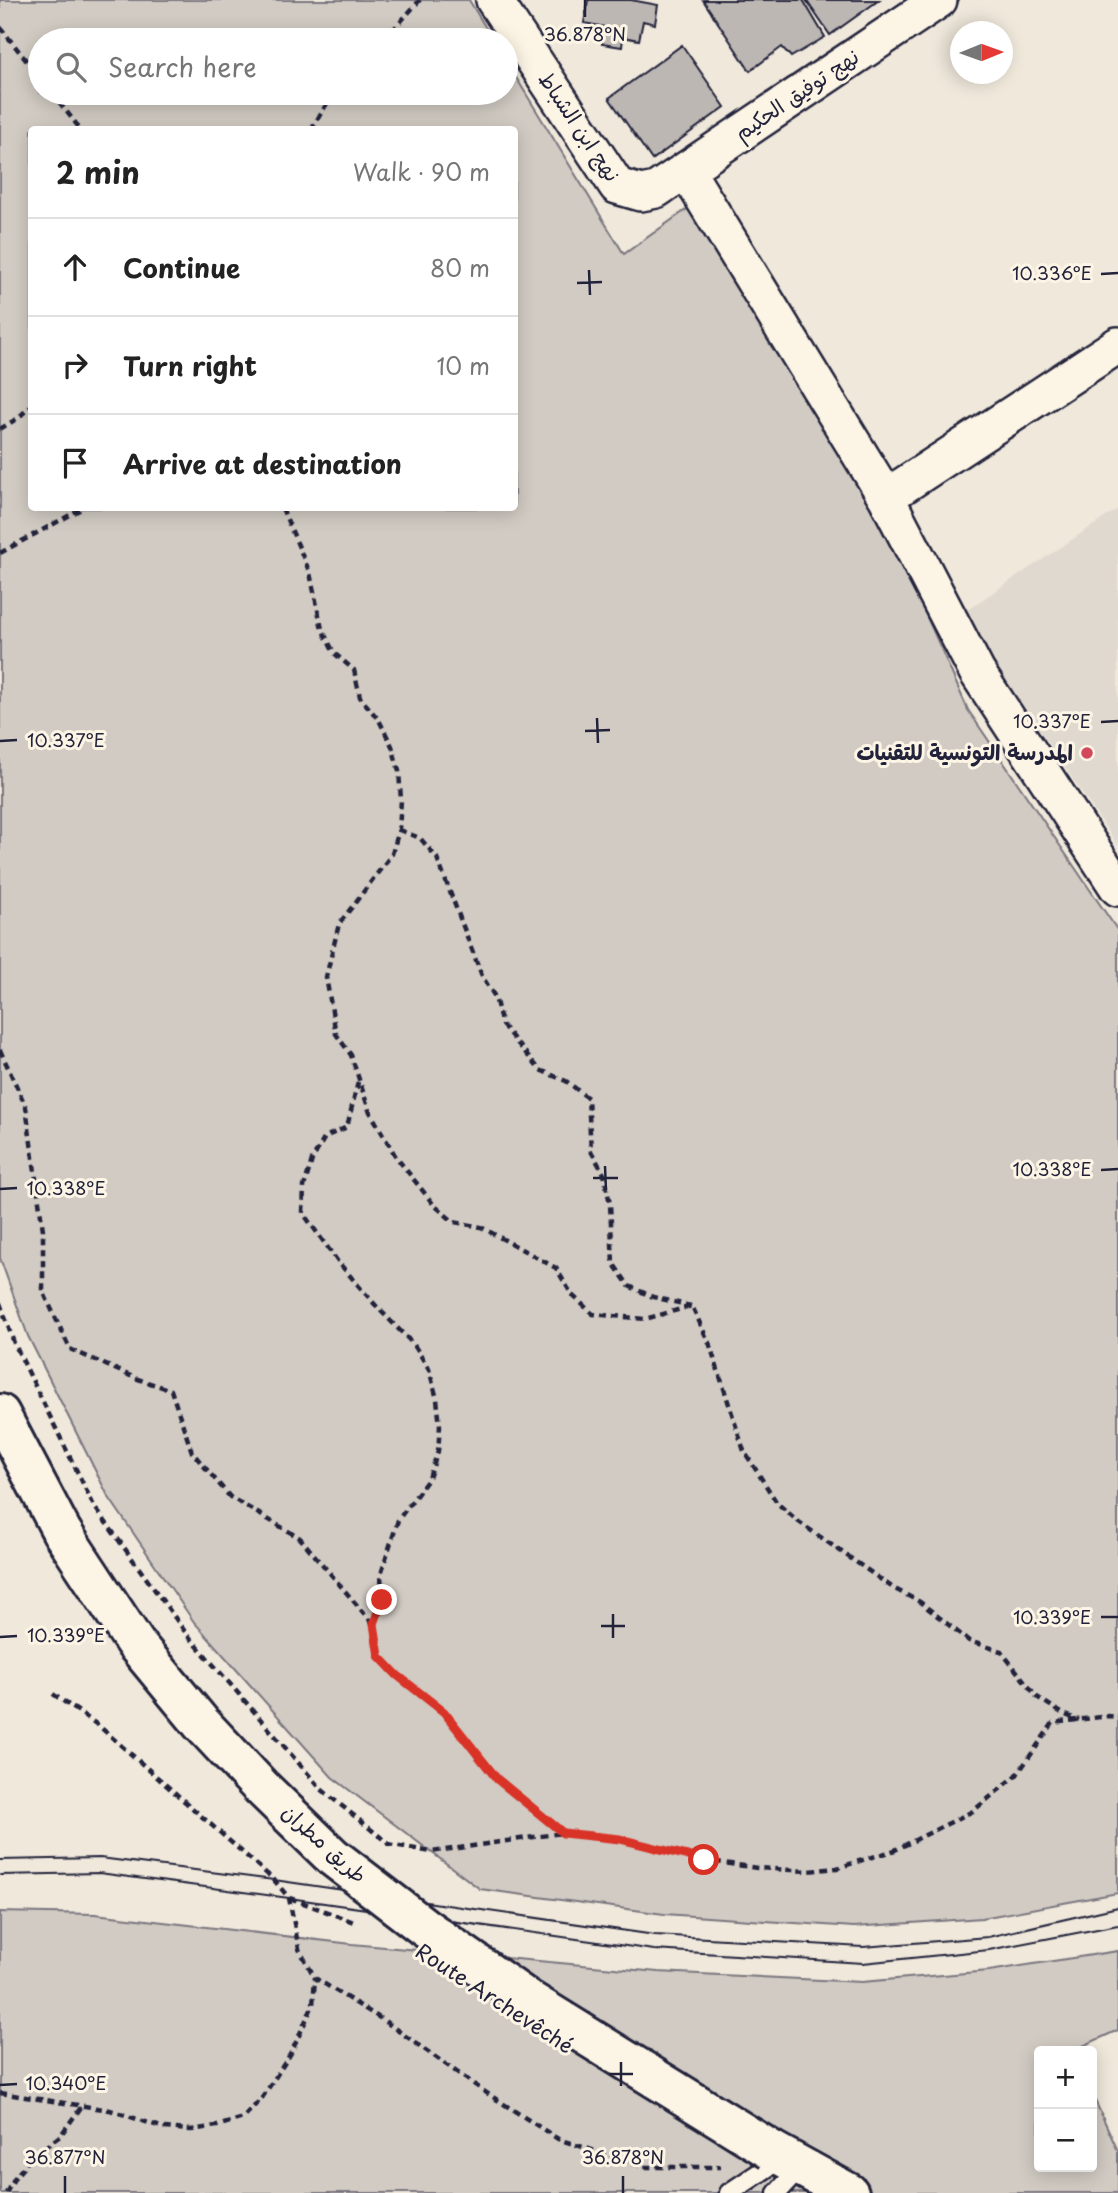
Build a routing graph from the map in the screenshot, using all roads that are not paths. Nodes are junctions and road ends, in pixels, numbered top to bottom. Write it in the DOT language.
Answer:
graph roads {
  1 [pos="494,0"];
  2 [pos="939,0"];
  3 [pos="513,28"];
  4 [pos="518,36"];
  5 [pos="686,170"];
  6 [pos="656,190"];
  7 [pos="1118,345"];
  8 [pos="886,497"];
  9 [pos="1118,888"];
  10 [pos="0,1414"];
  11 [pos="0,1470"];
  12 [pos="54,1542"];
  13 [pos="774,2172"];
  14 [pos="729,2193"];
  15 [pos="849,2193"];
  1 -- 3 [label="street, نهج ابن الشباط"];
  2 -- 5 [label="street, نهج توفيق الحكيم"];
  4 -- 6 [label="street, نهج ابن الشباط"];
  5 -- 6 [label="street, نهج توفيق الحكيم"];
  5 -- 8 [label="street"];
  7 -- 8 [label="street"];
  8 -- 9 [label="street"];
  10 -- 12 [label="street, طريق مطران"];
  11 -- 12 [label="street"];
  12 -- 13 [label="street, طريق مطران, bridge"];
  13 -- 14 [label="lane"];
  13 -- 15 [label="street, طريق مطران"];
}
